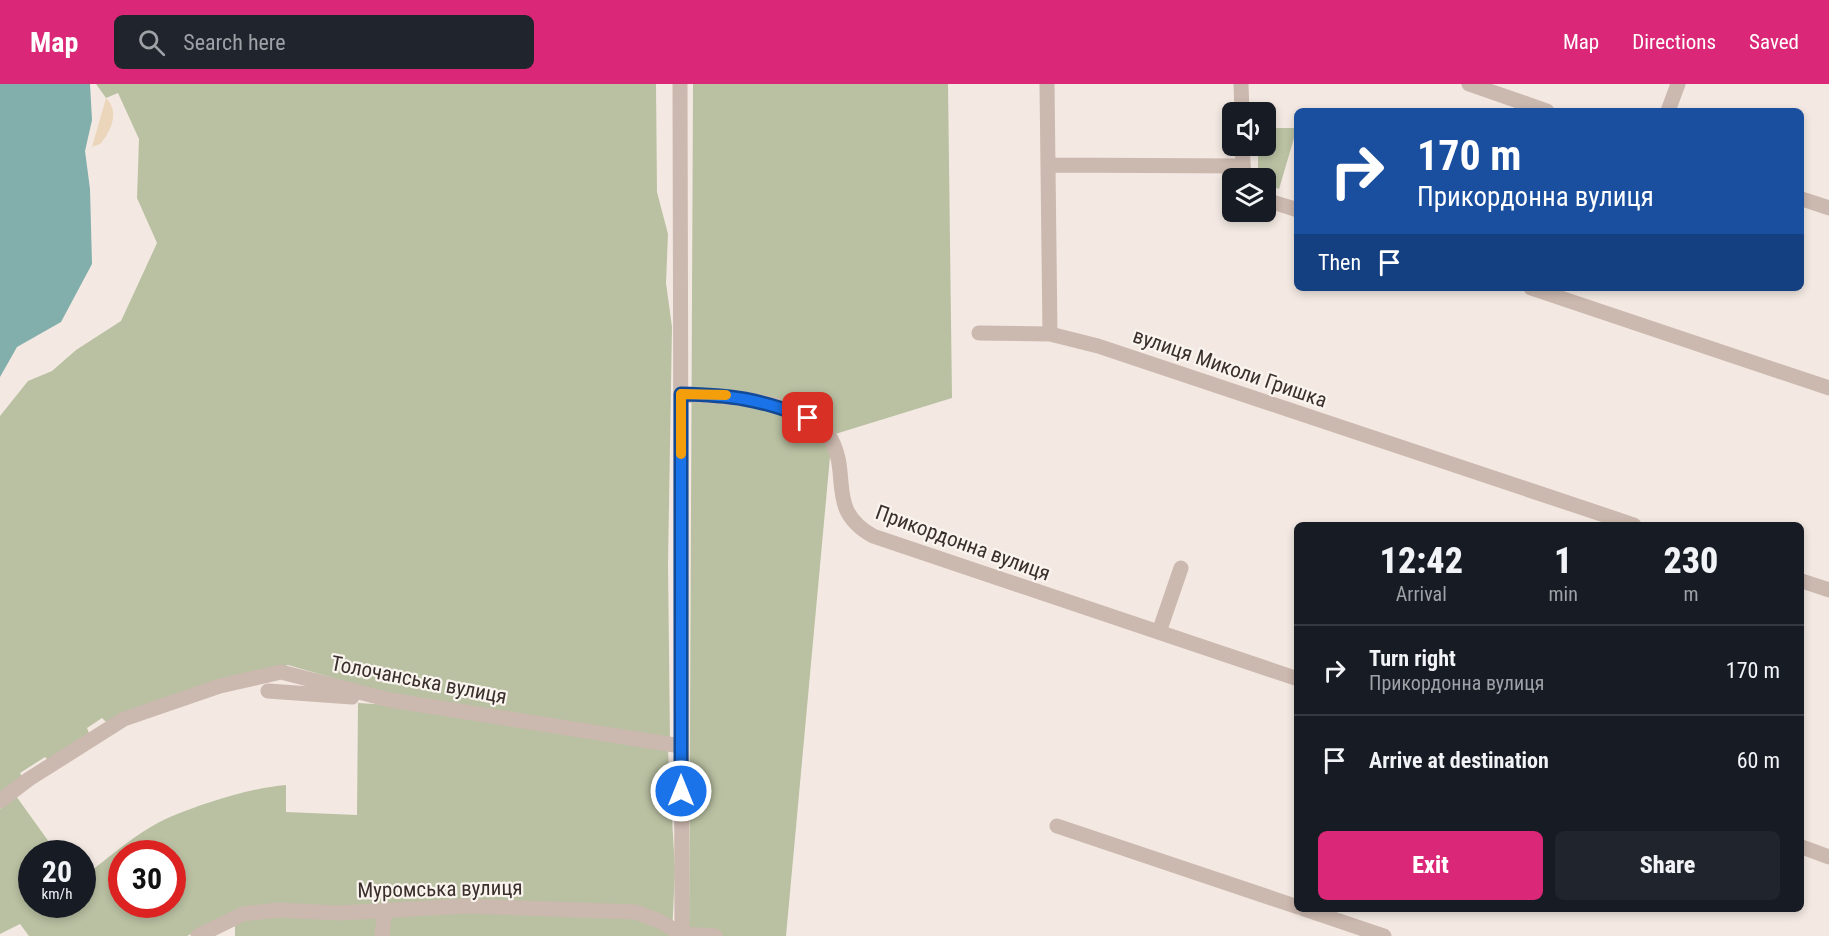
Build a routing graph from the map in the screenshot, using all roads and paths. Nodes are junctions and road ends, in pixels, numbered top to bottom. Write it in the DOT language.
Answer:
graph roads {
  1 [pos="681,84"];
  2 [pos="1047,84"];
  3 [pos="1242,84"];
  4 [pos="1469,84"];
  5 [pos="1678,84"];
  6 [pos="1485,87"];
  7 [pos="1242,102"];
  8 [pos="1539,108"];
  9 [pos="1669,108"];
  10 [pos="1048,165"];
  11 [pos="1222,171"];
  12 [pos="1804,199"];
  13 [pos="1276,203"];
  14 [pos="1828,205"];
  15 [pos="1294,209"];
  16 [pos="1540,291"];
  17 [pos="979,333"];
  18 [pos="1050,334"];
  19 [pos="1829,388"];
  20 [pos="681,394"];
  21 [pos="1625,522"];
  22 [pos="1182,568"];
  23 [pos="1804,582"];
  24 [pos="1829,590"];
  25 [pos="1160,632"];
  26 [pos="1294,678"];
  27 [pos="268,691"];
  28 [pos="390,700"];
  29 [pos="681,746"];
  30 [pos="0,801"];
  31 [pos="1056,826"];
  32 [pos="1804,848"];
  33 [pos="1829,856"];
  34 [pos="1294,906"];
  35 [pos="385,909"];
  36 [pos="1318,912"];
  37 [pos="682,935"];
  38 [pos="198,936"];
  39 [pos="382,936"];
  40 [pos="715,936"];
  41 [pos="1384,936"];
  1 -- 20 [label="street"];
  2 -- 10 [label="street"];
  3 -- 7 [label="street"];
  4 -- 6 [label="street"];
  5 -- 9 [label="street"];
  6 -- 8 [label="street"];
  10 -- 11 [label="street"];
  10 -- 18 [label="street"];
  12 -- 14 [label="street"];
  13 -- 15 [label="street"];
  16 -- 19 [label="street"];
  17 -- 18 [label="street, вулиця Миколи Гришка"];
  18 -- 21 [label="street, вулиця Миколи Гришка"];
  20 -- 25 [label="street, Прикордонна вулиця"];
  20 -- 29 [label="street"];
  22 -- 25 [label="street"];
  23 -- 24 [label="street"];
  25 -- 26 [label="street, Прикордонна вулиця"];
  27 -- 28 [label="street"];
  28 -- 29 [label="street, Толочанська вулиця"];
  28 -- 30 [label="street, Толочанська вулиця"];
  29 -- 37 [label="street"];
  31 -- 34 [label="street"];
  32 -- 33 [label="street"];
  35 -- 37 [label="street, Муромська вулиця"];
  35 -- 38 [label="street, Муромська вулиця"];
  35 -- 39 [label="street"];
  36 -- 41 [label="street"];
  37 -- 40 [label="street"];
}
